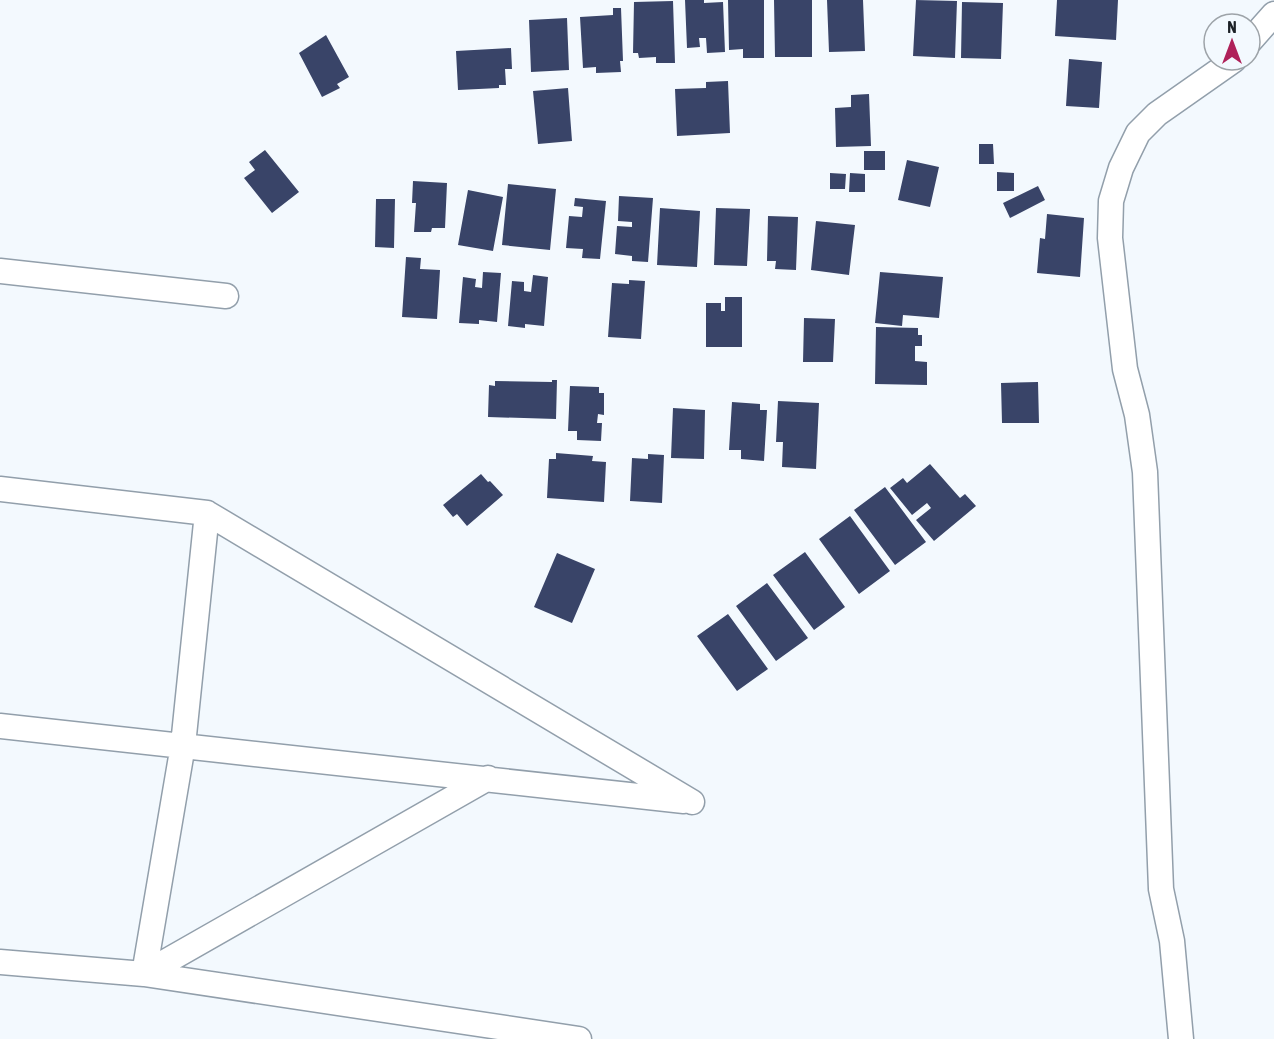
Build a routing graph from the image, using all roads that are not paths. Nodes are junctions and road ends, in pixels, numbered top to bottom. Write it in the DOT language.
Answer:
graph roads {
  1 [pos="1274,14"];
  2 [pos="1262,28"];
  3 [pos="1217,72"];
  4 [pos="0,271"];
  5 [pos="226,296"];
  6 [pos="0,489"];
  7 [pos="207,513"];
  8 [pos="0,726"];
  9 [pos="183,745"];
  10 [pos="488,778"];
  11 [pos="0,962"];
  12 [pos="144,974"];
  13 [pos="579,1039"];
  14 [pos="1182,1039"];
  1 -- 2 [label="street"];
  3 -- 14 [label="street"];
  4 -- 5 [label="street"];
  6 -- 7 [label="street"];
  7 -- 9 [label="street"];
  7 -- 10 [label="street"];
  8 -- 9 [label="street"];
  9 -- 10 [label="street"];
  9 -- 12 [label="street"];
  10 -- 12 [label="street"];
  11 -- 12 [label="street"];
  12 -- 13 [label="street"];
}
